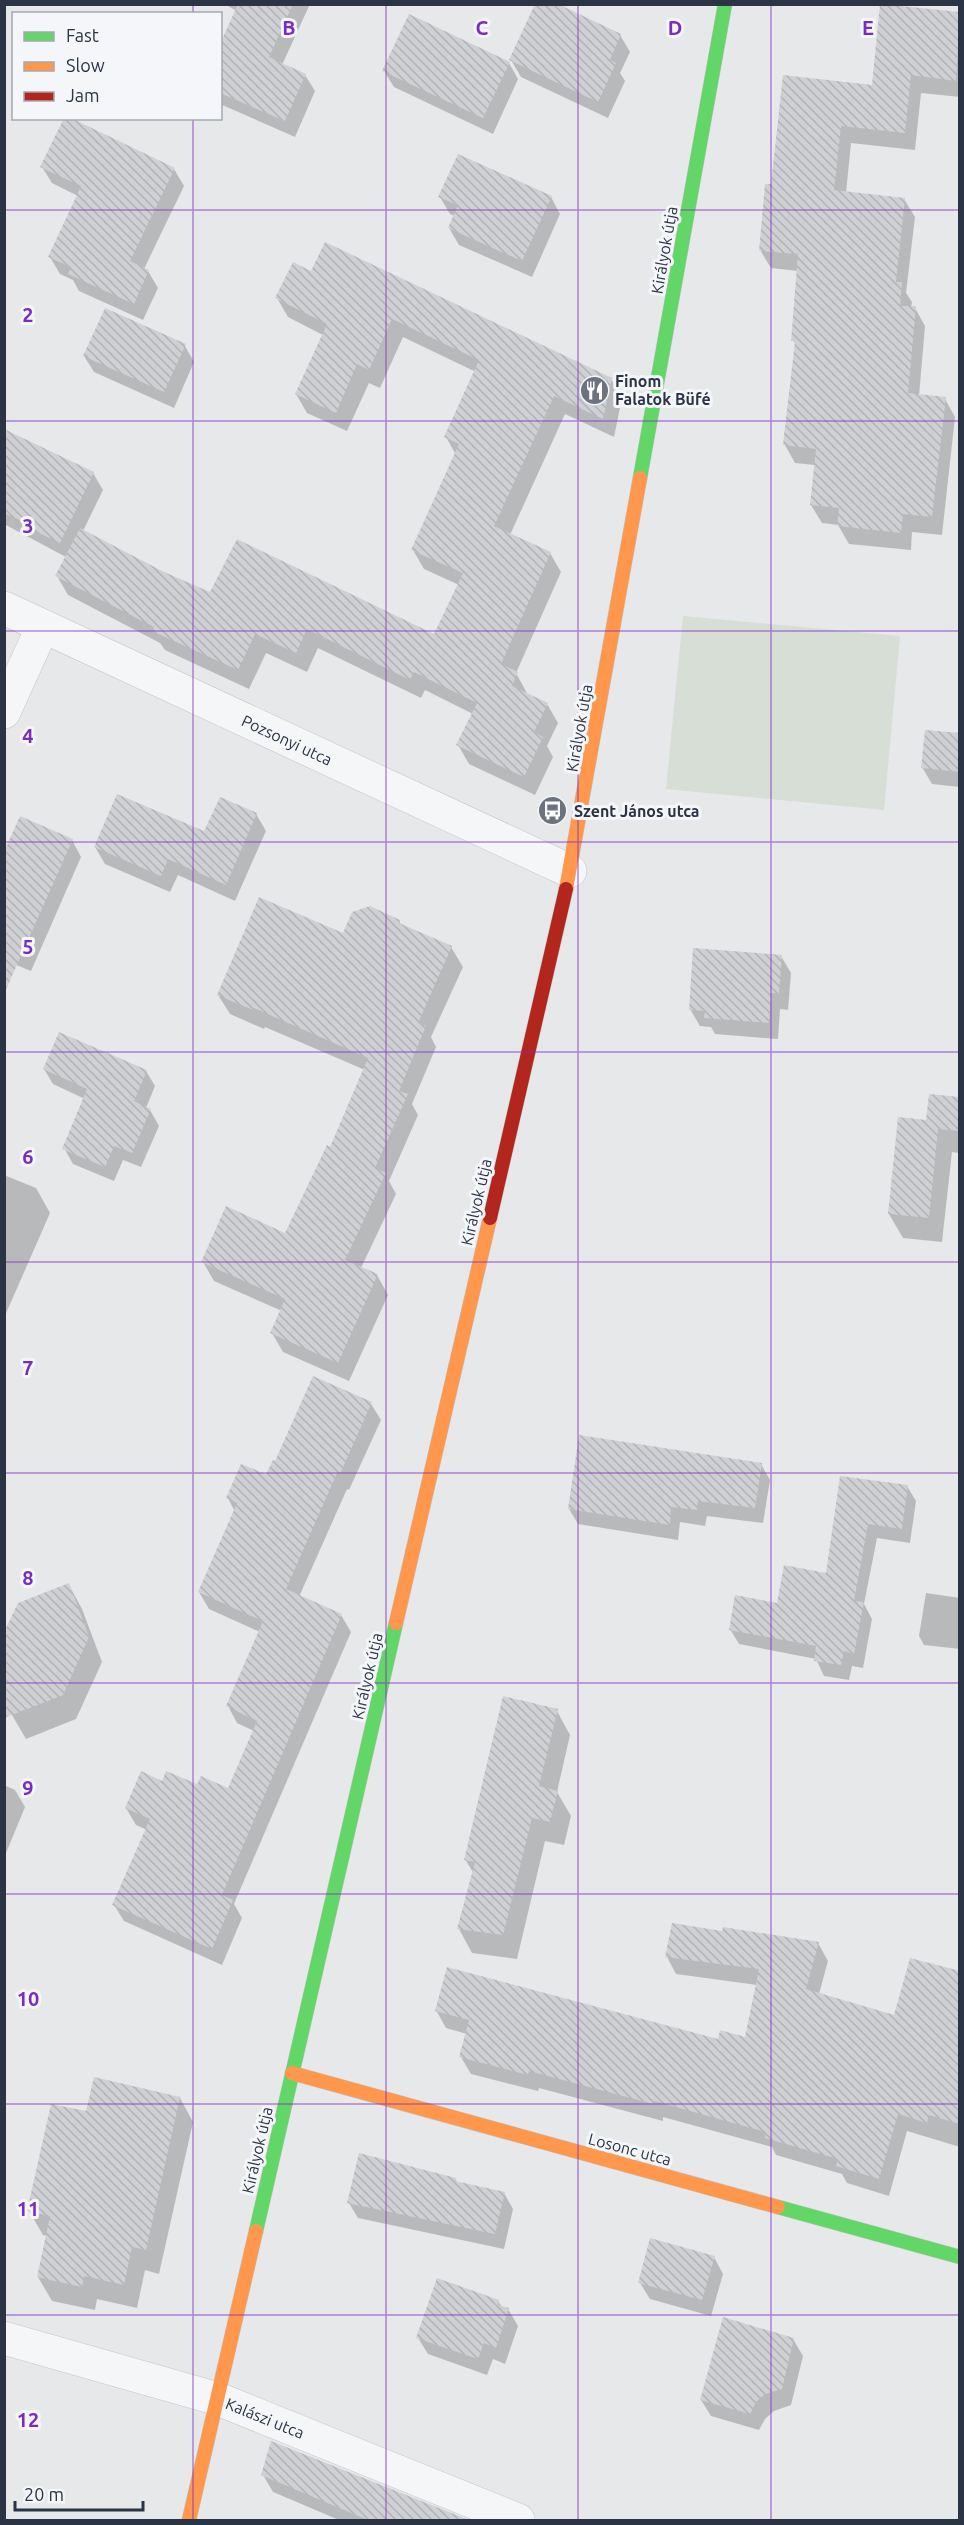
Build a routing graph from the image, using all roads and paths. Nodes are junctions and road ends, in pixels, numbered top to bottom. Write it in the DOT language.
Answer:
graph roads {
  1 [pos="724,4"];
  2 [pos="4,608"];
  3 [pos="43,626"];
  4 [pos="4,712"];
  5 [pos="570,871"];
  6 [pos="292,2073"];
  7 [pos="960,2257"];
  8 [pos="4,2338"];
  9 [pos="218,2399"];
  10 [pos="189,2520"];
  11 [pos="518,2520"];
  1 -- 5 [label="street, Királyok útja"];
  2 -- 3 [label="street, Pozsonyi utca"];
  3 -- 4 [label="street"];
  3 -- 5 [label="street, Pozsonyi utca"];
  5 -- 6 [label="street, Királyok útja"];
  6 -- 7 [label="street, Losonc utca"];
  6 -- 9 [label="street, Királyok útja"];
  8 -- 9 [label="street, Kalászi utca"];
  9 -- 10 [label="street, Királyok útja"];
  9 -- 11 [label="street, Kalászi utca"];
}
